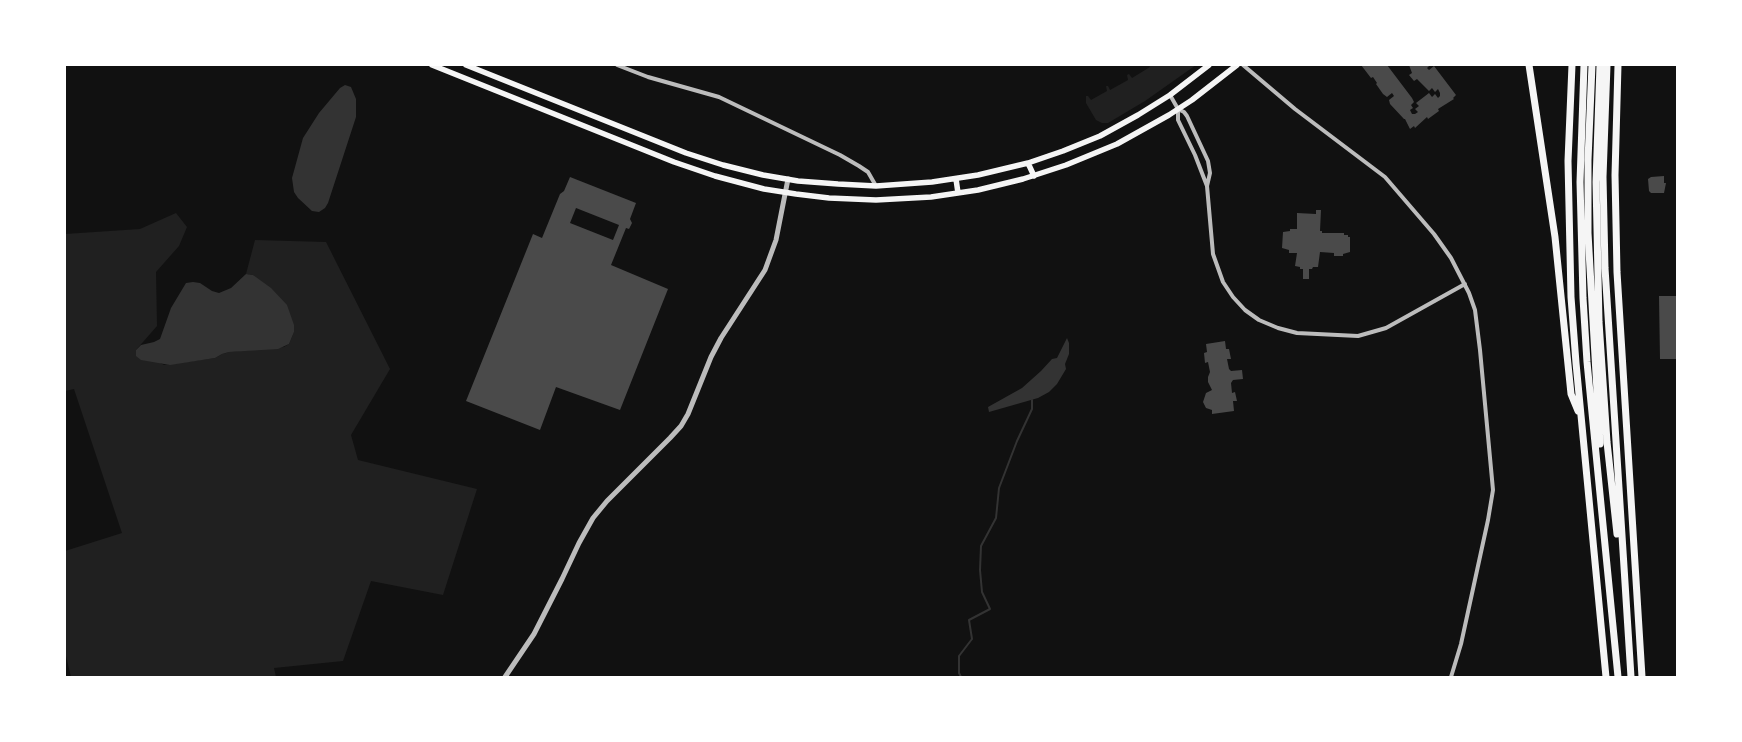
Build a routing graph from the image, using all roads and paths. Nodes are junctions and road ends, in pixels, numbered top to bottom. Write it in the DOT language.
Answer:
graph roads {
  1 [pos="432,65"];
  2 [pos="466,65"];
  3 [pos="617,65"];
  4 [pos="1209,65"];
  5 [pos="1237,65"];
  6 [pos="1243,65"];
  7 [pos="1529,65"];
  8 [pos="1572,65"];
  9 [pos="1584,65"];
  10 [pos="1592,65"];
  11 [pos="1600,65"];
  12 [pos="1607,65"];
  13 [pos="1618,65"];
  14 [pos="526,88"];
  15 [pos="1170,95"];
  16 [pos="520,100"];
  17 [pos="1178,110"];
  18 [pos="1028,163"];
  19 [pos="1034,176"];
  20 [pos="788,179"];
  21 [pos="956,179"];
  22 [pos="876,186"];
  23 [pos="1207,186"];
  24 [pos="786,193"];
  25 [pos="958,193"];
  26 [pos="1464,284"];
  27 [pos="1581,416"];
  28 [pos="1605,542"];
  29 [pos="1623,558"];
  30 [pos="505,677"];
  31 [pos="1451,677"];
  32 [pos="1606,677"];
  33 [pos="1618,677"];
  34 [pos="1631,677"];
  35 [pos="1642,677"];
  1 -- 16 [label="main road"];
  2 -- 14 [label="main road"];
  3 -- 22 [label="street"];
  4 -- 15 [label="main road"];
  5 -- 17 [label="main road"];
  6 -- 26 [label="street"];
  7 -- 27 [label="highway"];
  8 -- 27 [label="highway"];
  9 -- 28 [label="highway"];
  10 -- 28 [label="highway"];
  11 -- 29 [label="highway"];
  12 -- 29 [label="highway"];
  13 -- 35 [label="highway"];
  14 -- 16 [label="main road"];
  14 -- 20 [label="main road"];
  15 -- 17 [label="street"];
  15 -- 18 [label="main road"];
  16 -- 24 [label="main road"];
  17 -- 19 [label="main road"];
  17 -- 23 [label="street"];
  17 -- 23 [label="street"];
  18 -- 19 [label="main road"];
  18 -- 21 [label="main road"];
  19 -- 25 [label="main road"];
  20 -- 22 [label="main road"];
  20 -- 24 [label="street"];
  21 -- 22 [label="main road"];
  21 -- 25 [label="main road"];
  23 -- 26 [label="street"];
  24 -- 25 [label="main road"];
  24 -- 30 [label="street"];
  26 -- 31 [label="street"];
  27 -- 32 [label="highway"];
  28 -- 33 [label="highway"];
  29 -- 34 [label="highway"];
}
